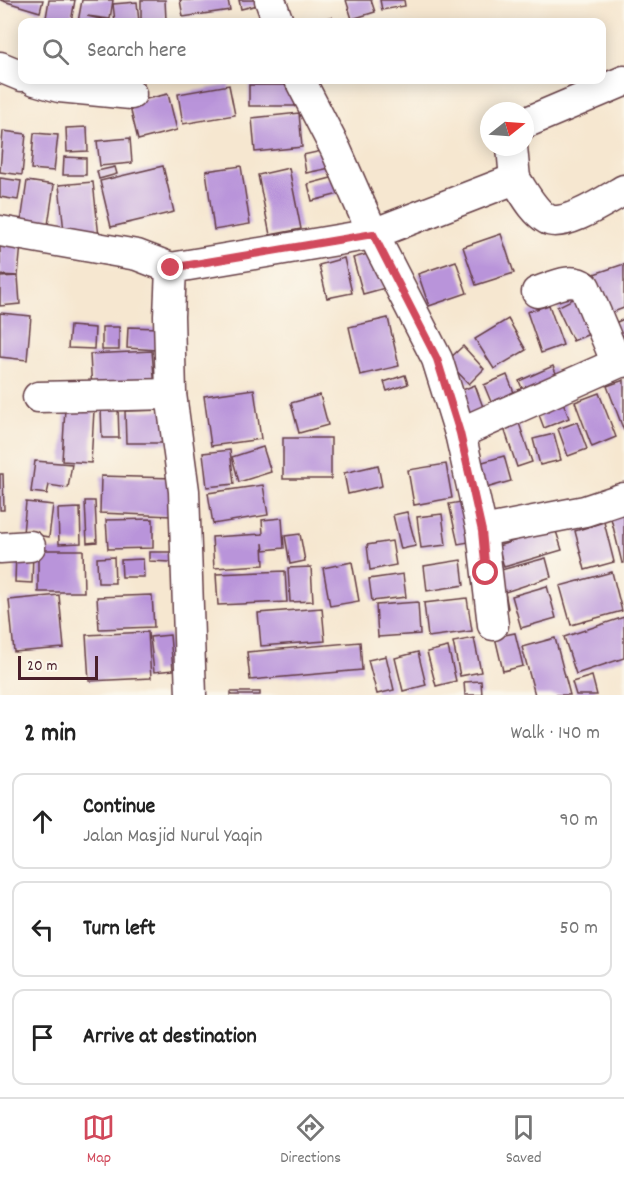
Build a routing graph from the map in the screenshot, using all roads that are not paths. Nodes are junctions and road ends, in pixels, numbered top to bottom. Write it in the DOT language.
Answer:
graph roads {
  1 [pos="271,0"];
  2 [pos="277,18"];
  3 [pos="0,67"];
  4 [pos="18,74"];
  5 [pos="624,81"];
  6 [pos="49,84"];
  7 [pos="302,84"];
  8 [pos="131,94"];
  9 [pos="534,119"];
  10 [pos="513,156"];
  11 [pos="515,179"];
  12 [pos="624,190"];
  13 [pos="0,231"];
  14 [pos="373,234"];
  15 [pos="171,268"];
  16 [pos="537,292"];
  17 [pos="622,362"];
  18 [pos="171,394"];
  19 [pos="38,397"];
  20 [pos="460,433"];
  21 [pos="624,498"];
  22 [pos="482,531"];
  23 [pos="30,546"];
  24 [pos="0,548"];
  25 [pos="493,625"];
  26 [pos="191,695"];
  1 -- 2 [label="street"];
  3 -- 4 [label="street"];
  5 -- 9 [label="street"];
  6 -- 8 [label="street"];
  7 -- 14 [label="street"];
  10 -- 11 [label="street"];
  11 -- 12 [label="street"];
  11 -- 14 [label="street"];
  13 -- 15 [label="street"];
  14 -- 15 [label="street"];
  14 -- 20 [label="street"];
  15 -- 18 [label="street"];
  16 -- 17 [label="street"];
  17 -- 20 [label="street"];
  18 -- 19 [label="street"];
  18 -- 26 [label="street"];
  20 -- 22 [label="street"];
  21 -- 22 [label="street"];
  22 -- 25 [label="street"];
  23 -- 24 [label="street"];
}
